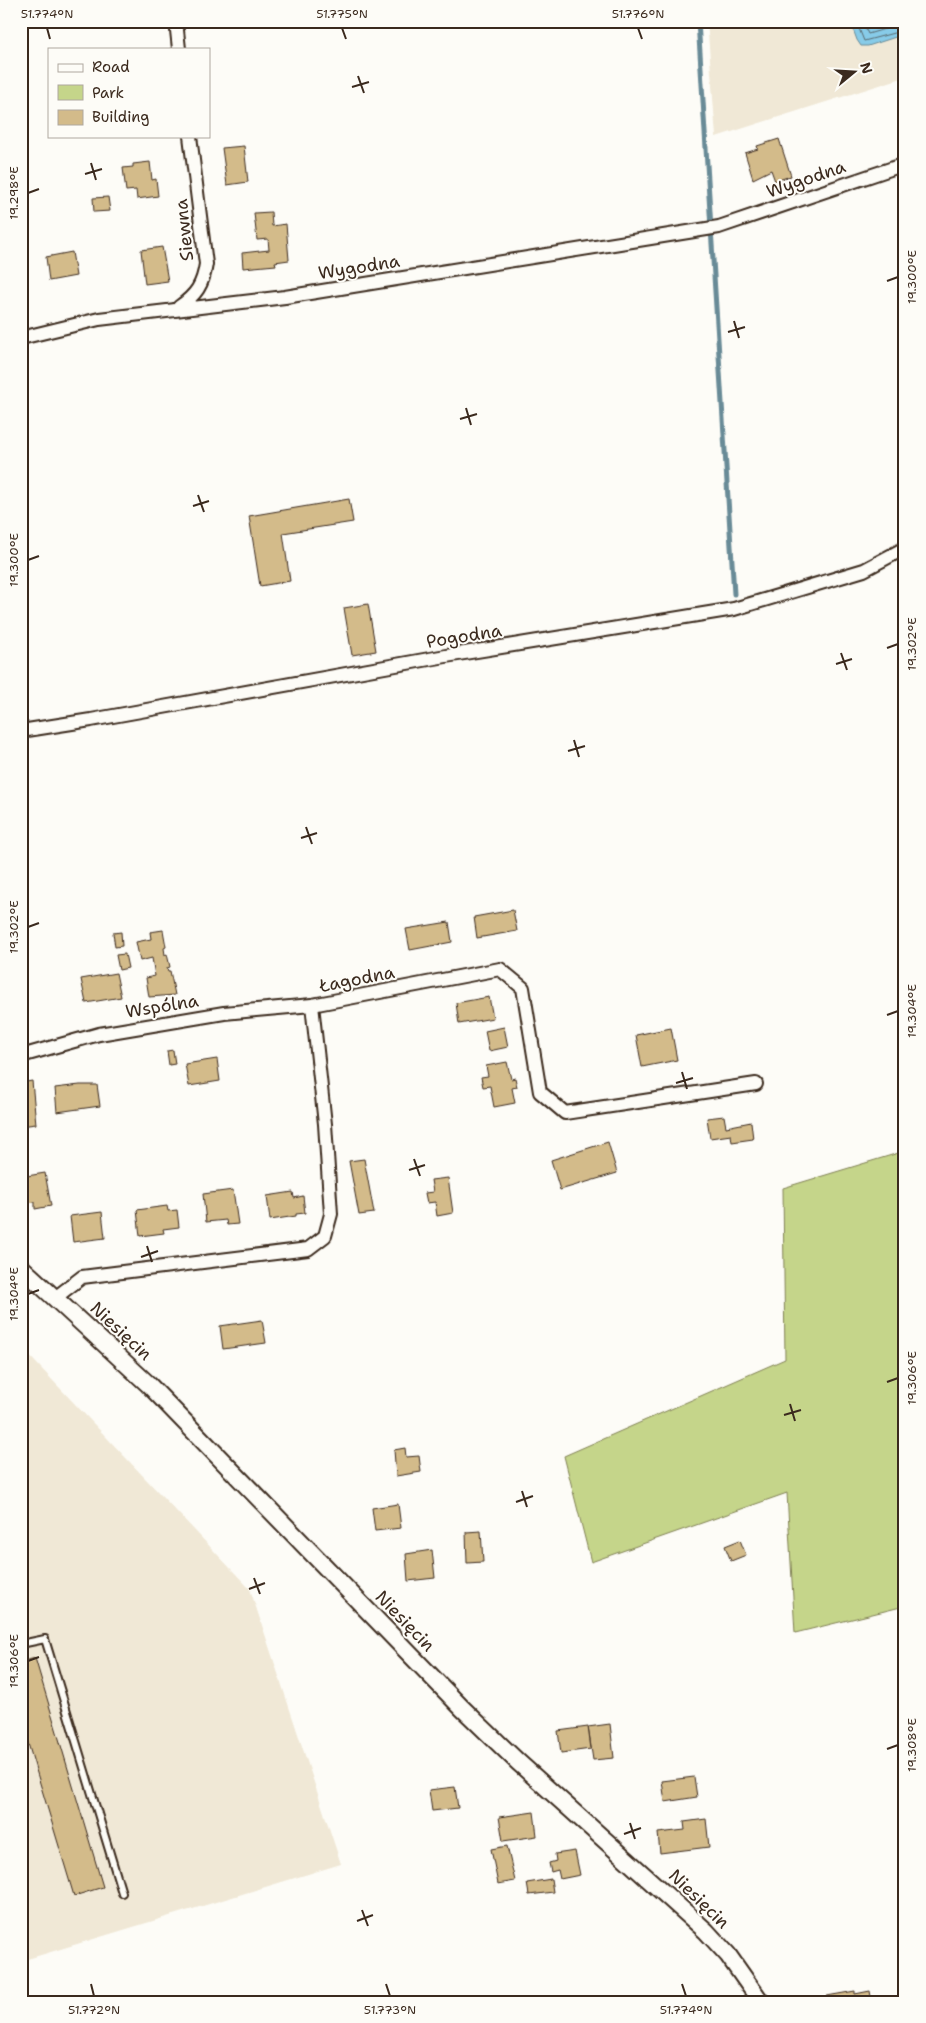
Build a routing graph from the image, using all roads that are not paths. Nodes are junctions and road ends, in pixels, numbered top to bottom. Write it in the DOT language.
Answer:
graph roads {
  1 [pos="176,21"];
  2 [pos="179,48"];
  3 [pos="190,138"];
  4 [pos="905,164"];
  5 [pos="177,309"];
  6 [pos="21,338"];
  7 [pos="905,548"];
  8 [pos="21,731"];
  9 [pos="312,1005"];
  10 [pos="21,1056"];
  11 [pos="756,1084"];
  12 [pos="21,1267"];
  13 [pos="56,1298"];
  14 [pos="21,1644"];
  15 [pos="122,1894"];
  16 [pos="761,2002"];
  1 -- 2 [label="street"];
  3 -- 5 [label="street, Siewna"];
  4 -- 5 [label="street, Wygodna"];
  5 -- 6 [label="street, Wygodna"];
  7 -- 8 [label="street, Pogodna"];
  9 -- 10 [label="street, Wspólna"];
  9 -- 11 [label="street, Łagodna"];
  9 -- 13 [label="street, Łagodna"];
  12 -- 13 [label="street, Niesięcin"];
  13 -- 16 [label="street, Niesięcin"];
  14 -- 15 [label="lane"];
}
